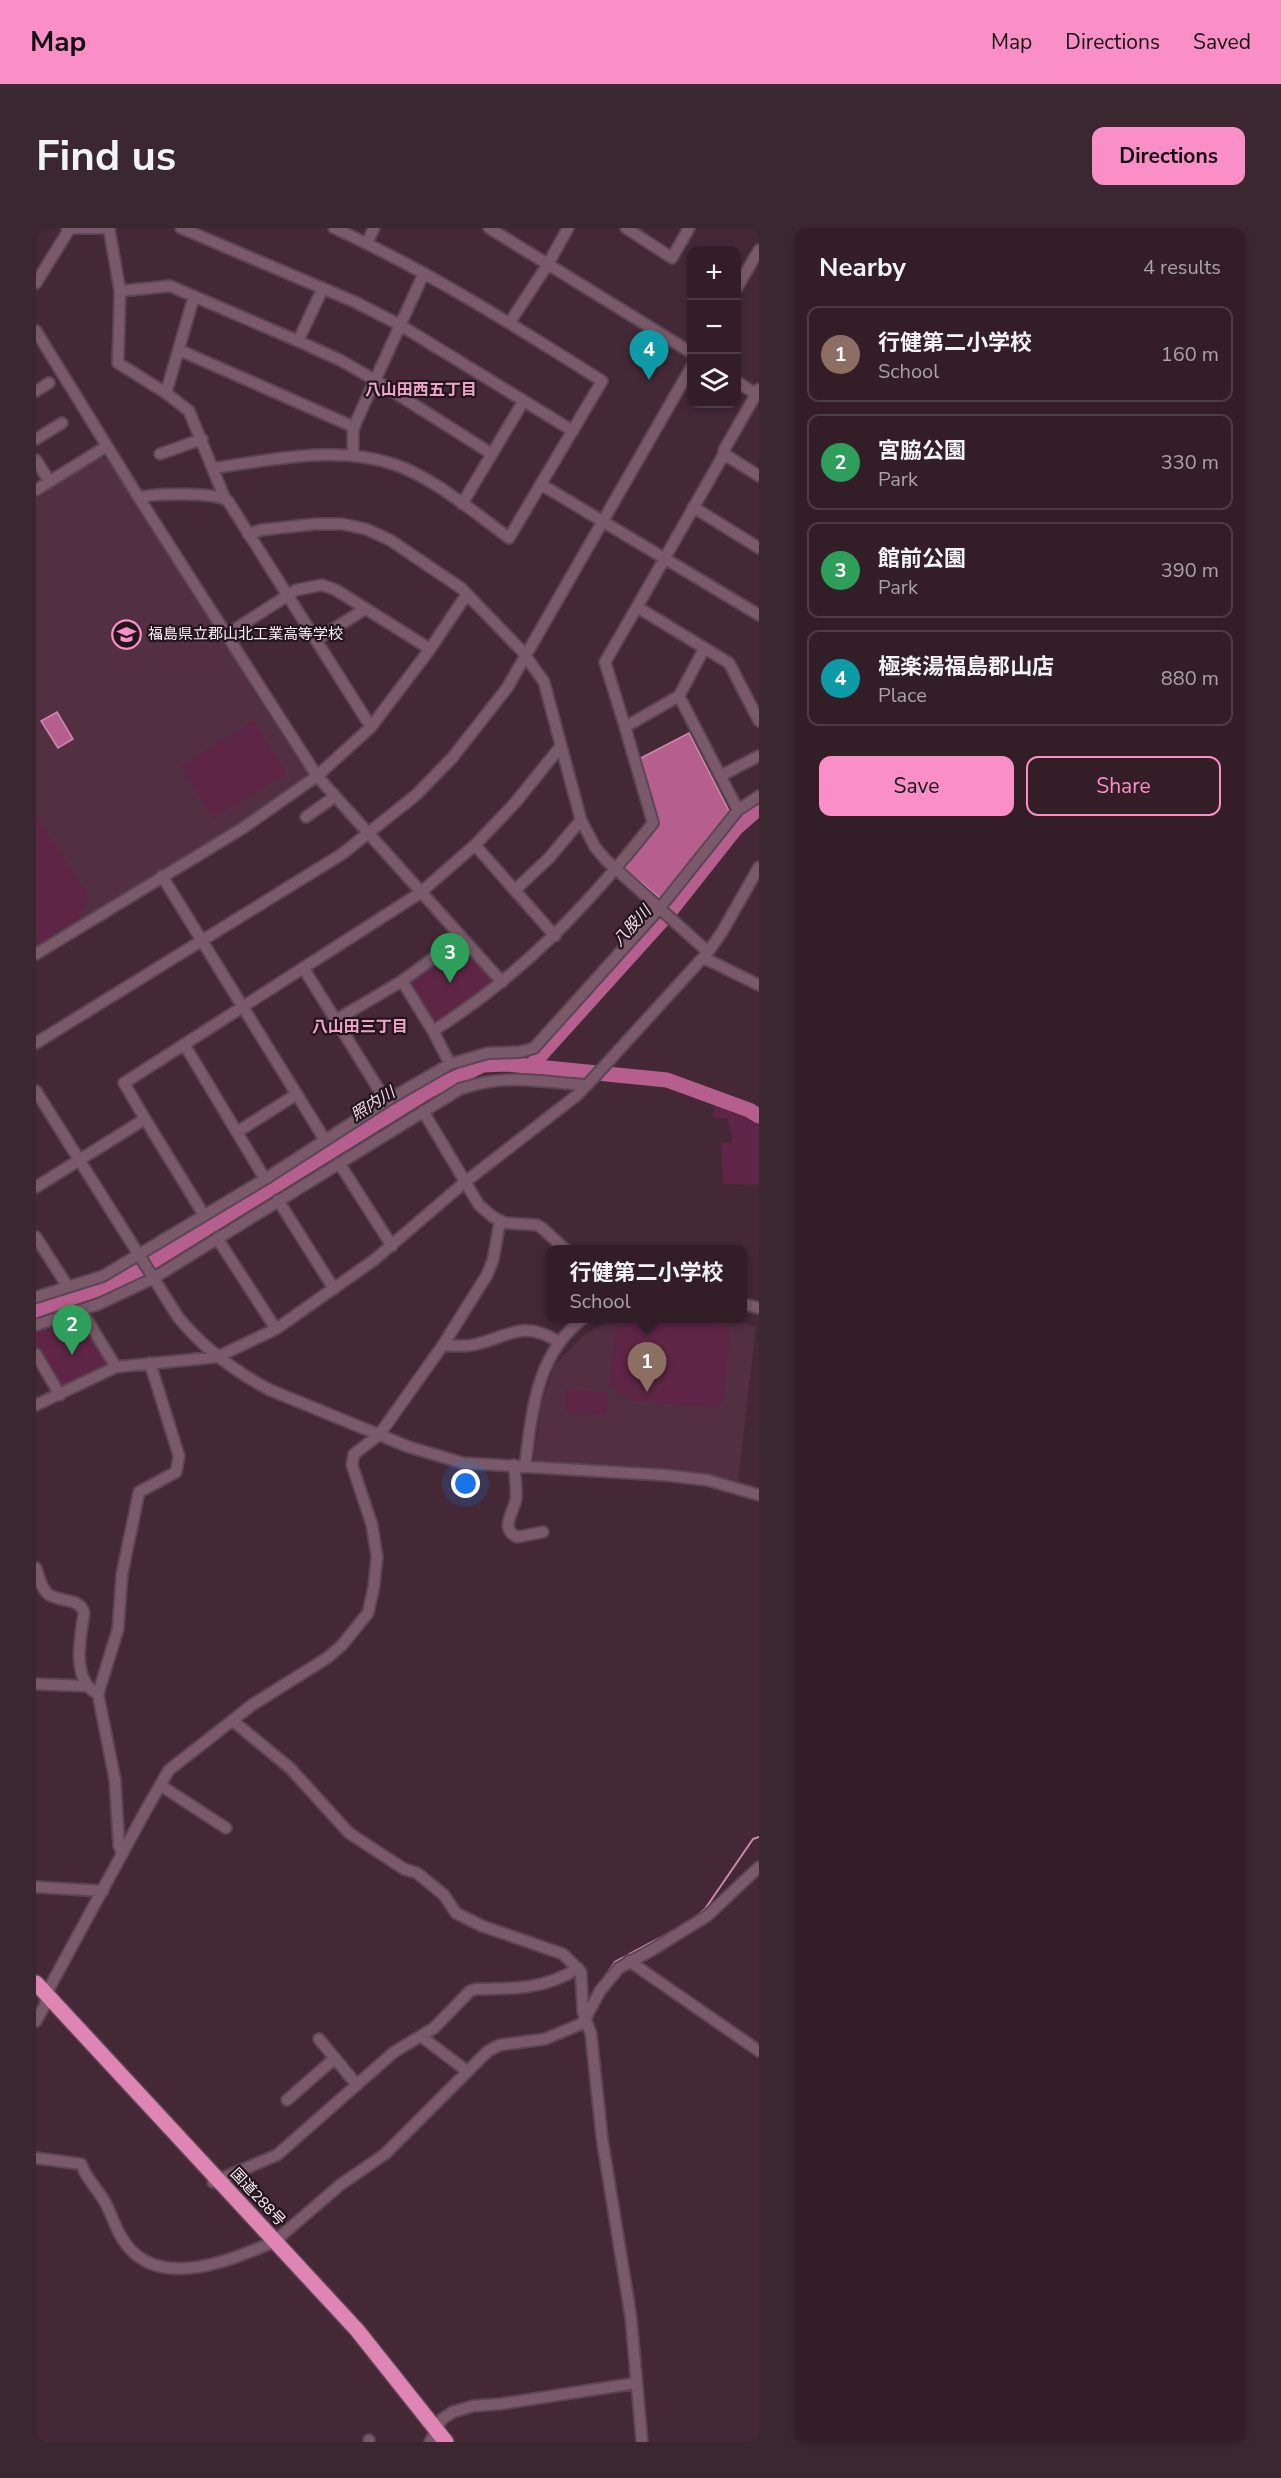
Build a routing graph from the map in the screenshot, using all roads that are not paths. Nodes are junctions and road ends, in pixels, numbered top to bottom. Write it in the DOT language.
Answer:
graph roads {
  1 [pos="68,228"];
  2 [pos="109,228"];
  3 [pos="181,228"];
  4 [pos="334,228"];
  5 [pos="374,228"];
  6 [pos="489,228"];
  7 [pos="568,228"];
  8 [pos="626,228"];
  9 [pos="689,228"];
  10 [pos="367,243"];
  11 [pos="759,250"];
  12 [pos="548,264"];
  13 [pos="424,273"];
  14 [pos="741,281"];
  15 [pos="36,283"];
  16 [pos="323,288"];
  17 [pos="120,291"];
  18 [pos="194,296"];
  19 [pos="510,322"];
  20 [pos="400,325"];
  21 [pos="36,332"];
  22 [pos="298,341"];
  23 [pos="179,350"];
  24 [pos="687,350"];
  25 [pos="687,375"];
  26 [pos="375,380"];
  27 [pos="49,383"];
  28 [pos="741,384"];
  29 [pos="36,391"];
  30 [pos="166,393"];
  31 [pos="758,393"];
  32 [pos="523,402"];
  33 [pos="62,423"];
  34 [pos="354,427"];
  35 [pos="573,431"];
  36 [pos="36,439"];
  37 [pos="201,439"];
  38 [pos="107,446"];
  39 [pos="160,454"];
  40 [pos="492,454"];
  41 [pos="724,454"];
  42 [pos="353,455"];
  43 [pos="36,460"];
  44 [pos="214,468"];
  45 [pos="759,476"];
  46 [pos="49,481"];
  47 [pos="542,485"];
  48 [pos="36,490"];
  49 [pos="139,498"];
  50 [pos="225,499"];
  51 [pos="462,504"];
  52 [pos="693,507"];
  53 [pos="603,522"];
  54 [pos="248,534"];
  55 [pos="759,548"];
  56 [pos="664,556"];
  57 [pos="467,594"];
  58 [pos="287,595"];
  59 [pos="637,607"];
  60 [pos="365,609"];
  61 [pos="759,615"];
  62 [pos="226,635"];
  63 [pos="316,640"];
  64 [pos="430,649"];
  65 [pos="704,649"];
  66 [pos="526,656"];
  67 [pos="679,696"];
  68 [pos="759,721"];
  69 [pos="371,727"];
  70 [pos="625,727"];
  71 [pos="561,746"];
  72 [pos="759,756"];
  73 [pos="317,776"];
  74 [pos="720,776"];
  75 [pos="759,796"];
  76 [pos="334,797"];
  77 [pos="738,810"];
  78 [pos="306,817"];
  79 [pos="581,820"];
  80 [pos="368,835"];
  81 [pos="475,845"];
  82 [pos="759,867"];
  83 [pos="616,869"];
  84 [pos="162,876"];
  85 [pos="515,890"];
  86 [pos="420,893"];
  87 [pos="659,909"];
  88 [pos="555,936"];
  89 [pos="461,938"];
  90 [pos="202,941"];
  91 [pos="36,954"];
  92 [pos="706,955"];
  93 [pos="304,969"];
  94 [pos="402,981"];
  95 [pos="502,982"];
  96 [pos="759,985"];
  97 [pos="243,1007"];
  98 [pos="336,1020"];
  99 [pos="433,1032"];
  100 [pos="36,1043"];
  101 [pos="184,1044"];
  102 [pos="450,1064"];
  103 [pos="587,1085"];
  104 [pos="36,1091"];
  105 [pos="297,1094"];
  106 [pos="386,1101"];
  107 [pos="423,1111"];
  108 [pos="145,1119"];
  109 [pos="237,1132"];
  110 [pos="325,1140"];
  111 [pos="79,1160"];
  112 [pos="339,1163"];
  113 [pos="265,1179"];
  114 [pos="465,1182"];
  115 [pos="36,1187"];
  116 [pos="278,1200"];
  117 [pos="204,1215"];
  118 [pos="500,1221"];
  119 [pos="36,1237"];
  120 [pos="217,1238"];
  121 [pos="561,1245"];
  122 [pos="392,1246"];
  123 [pos="138,1255"];
  124 [pos="152,1279"];
  125 [pos="68,1287"];
  126 [pos="334,1289"];
  127 [pos="36,1297"];
  128 [pos="81,1310"];
  129 [pos="579,1323"];
  130 [pos="36,1325"];
  131 [pos="276,1329"];
  132 [pos="559,1342"];
  133 [pos="443,1345"];
  134 [pos="36,1354"];
  135 [pos="217,1357"];
  136 [pos="150,1364"];
  137 [pos="116,1367"];
  138 [pos="60,1395"];
  139 [pos="36,1405"];
  140 [pos="378,1435"];
  141 [pos="519,1466"];
  142 [pos="759,1495"];
  143 [pos="543,1532"];
  144 [pos="36,1568"];
  145 [pos="36,1684"];
  146 [pos="85,1686"];
  147 [pos="98,1694"];
  148 [pos="233,1722"];
  149 [pos="159,1785"];
  150 [pos="226,1828"];
  151 [pos="122,1854"];
  152 [pos="759,1868"];
  153 [pos="36,1887"];
  154 [pos="103,1891"];
  155 [pos="629,1961"];
  156 [pos="578,1968"];
  157 [pos="41,1994"];
  158 [pos="585,2019"];
  159 [pos="36,2021"];
  160 [pos="422,2037"];
  161 [pos="319,2039"];
  162 [pos="759,2051"];
  163 [pos="335,2058"];
  164 [pos="467,2071"];
  165 [pos="357,2085"];
  166 [pos="287,2100"];
  167 [pos="36,2158"];
  168 [pos="215,2181"];
  169 [pos="272,2243"];
  170 [pos="637,2383"];
  171 [pos="438,2438"];
  172 [pos="642,2442"];
  1 -- 2 [label="street"];
  1 -- 15 [label="street"];
  2 -- 17 [label="street"];
  3 -- 16 [label="street"];
  4 -- 10 [label="street"];
  5 -- 10 [label="street"];
  6 -- 12 [label="street"];
  7 -- 12 [label="street"];
  8 -- 9 [label="street"];
  10 -- 13 [label="street"];
  11 -- 14 [label="street"];
  12 -- 19 [label="street"];
  12 -- 24 [label="street"];
  13 -- 19 [label="street"];
  13 -- 20 [label="street"];
  16 -- 20 [label="street"];
  16 -- 22 [label="street"];
  17 -- 18 [label="street"];
  17 -- 30 [label="street"];
  18 -- 22 [label="street"];
  18 -- 23 [label="street"];
  19 -- 35 [label="street"];
  20 -- 26 [label="street"];
  20 -- 32 [label="street"];
  21 -- 38 [label="street"];
  22 -- 26 [label="street"];
  23 -- 30 [label="street"];
  23 -- 34 [label="street"];
  25 -- 53 [label="street"];
  26 -- 34 [label="street"];
  26 -- 40 [label="street"];
  27 -- 29 [label="street"];
  28 -- 31 [label="street"];
  30 -- 37 [label="street"];
  31 -- 41 [label="street"];
  32 -- 35 [label="street"];
  32 -- 40 [label="street"];
  33 -- 36 [label="street"];
  34 -- 42 [label="street"];
  35 -- 47 [label="street"];
  37 -- 39 [label="street"];
  37 -- 44 [label="street"];
  38 -- 46 [label="street"];
  38 -- 49 [label="street"];
  40 -- 51 [label="street"];
  41 -- 45 [label="street"];
  41 -- 52 [label="street"];
  42 -- 44 [label="street"];
  42 -- 51 [label="street"];
  43 -- 46 [label="street"];
  44 -- 50 [label="street"];
  46 -- 48 [label="street"];
  47 -- 51 [label="street"];
  47 -- 53 [label="street"];
  49 -- 50 [label="street"];
  49 -- 62 [label="street"];
  50 -- 54 [label="street"];
  52 -- 55 [label="street"];
  52 -- 56 [label="street"];
  53 -- 56 [label="street"];
  53 -- 66 [label="street"];
  54 -- 57 [label="street"];
  54 -- 58 [label="street"];
  56 -- 59 [label="street"];
  56 -- 61 [label="street"];
  57 -- 64 [label="street"];
  57 -- 66 [label="street"];
  58 -- 60 [label="street"];
  58 -- 62 [label="street"];
  58 -- 63 [label="street"];
  59 -- 65 [label="street"];
  59 -- 70 [label="street"];
  60 -- 63 [label="street"];
  60 -- 64 [label="street"];
  62 -- 73 [label="street"];
  63 -- 69 [label="street"];
  64 -- 69 [label="street"];
  65 -- 67 [label="street"];
  65 -- 68 [label="street"];
  66 -- 71 [label="street"];
  66 -- 80 [label="street"];
  67 -- 70 [label="street"];
  67 -- 74 [label="street"];
  69 -- 73 [label="street"];
  70 -- 83 [label="street"];
  71 -- 79 [label="street"];
  71 -- 81 [label="street"];
  72 -- 74 [label="street"];
  73 -- 76 [label="street"];
  73 -- 84 [label="street"];
  74 -- 77 [label="street"];
  75 -- 77 [label="street"];
  76 -- 78 [label="street"];
  76 -- 80 [label="street"];
  77 -- 87 [label="street"];
  79 -- 83 [label="street"];
  79 -- 85 [label="street"];
  80 -- 86 [label="street"];
  80 -- 90 [label="street"];
  81 -- 85 [label="street"];
  81 -- 86 [label="street"];
  82 -- 92 [label="street"];
  83 -- 87 [label="street"];
  83 -- 88 [label="street"];
  84 -- 90 [label="street"];
  84 -- 91 [label="street"];
  85 -- 88 [label="street"];
  86 -- 89 [label="street"];
  86 -- 93 [label="street"];
  87 -- 92 [label="street"];
  87 -- 102 [label="street"];
  88 -- 95 [label="street"];
  89 -- 94 [label="street"];
  89 -- 95 [label="street"];
  90 -- 97 [label="street"];
  90 -- 100 [label="street"];
  92 -- 96 [label="street"];
  92 -- 103 [label="street"];
  93 -- 97 [label="street"];
  93 -- 98 [label="street"];
  94 -- 98 [label="street"];
  94 -- 99 [label="street"];
  95 -- 99 [label="street"];
  97 -- 101 [label="street"];
  97 -- 105 [label="street"];
  98 -- 106 [label="street"];
  99 -- 102 [label="street"];
  101 -- 108 [label="street"];
  101 -- 109 [label="street"];
  102 -- 106 [label="street"];
  103 -- 107 [label="street"];
  103 -- 114 [label="street"];
  104 -- 111 [label="street"];
  105 -- 109 [label="street"];
  105 -- 110 [label="street"];
  106 -- 110 [label="street"];
  107 -- 112 [label="street"];
  107 -- 114 [label="street"];
  108 -- 111 [label="street"];
  108 -- 117 [label="street"];
  109 -- 113 [label="street"];
  110 -- 113 [label="street"];
  111 -- 115 [label="street"];
  111 -- 123 [label="street"];
  112 -- 116 [label="street"];
  112 -- 122 [label="street"];
  113 -- 117 [label="street"];
  114 -- 118 [label="street"];
  114 -- 122 [label="street"];
  116 -- 120 [label="street"];
  116 -- 126 [label="street"];
  117 -- 123 [label="street"];
  118 -- 121 [label="street"];
  118 -- 133 [label="street"];
  119 -- 125 [label="street"];
  120 -- 124 [label="street"];
  120 -- 131 [label="street"];
  122 -- 126 [label="street"];
  123 -- 124 [label="street"];
  123 -- 125 [label="street"];
  124 -- 128 [label="street"];
  124 -- 135 [label="street"];
  125 -- 127 [label="street"];
  126 -- 131 [label="street"];
  128 -- 130 [label="street"];
  128 -- 137 [label="street"];
  129 -- 132 [label="street"];
  131 -- 135 [label="street"];
  132 -- 133 [label="street"];
  132 -- 141 [label="street"];
  133 -- 140 [label="street"];
  134 -- 138 [label="street"];
  135 -- 136 [label="street"];
  135 -- 140 [label="street"];
  136 -- 137 [label="street"];
  136 -- 147 [label="street"];
  137 -- 138 [label="street"];
  138 -- 139 [label="street"];
  140 -- 141 [label="street"];
  140 -- 148 [label="street"];
  141 -- 142 [label="street"];
  141 -- 143 [label="street"];
  144 -- 146 [label="street"];
  145 -- 146 [label="street"];
  146 -- 147 [label="street"];
  147 -- 151 [label="street"];
  148 -- 149 [label="street"];
  148 -- 156 [label="street"];
  149 -- 150 [label="street"];
  149 -- 151 [label="street"];
  151 -- 154 [label="street"];
  152 -- 155 [label="street"];
  153 -- 154 [label="street"];
  154 -- 157 [label="street"];
  155 -- 158 [label="street"];
  155 -- 162 [label="street"];
  156 -- 158 [label="street"];
  156 -- 160 [label="street"];
  157 -- 159 [label="street"];
  157 -- 168 [label="highway, 国道288号"];
  158 -- 164 [label="street"];
  158 -- 170 [label="street"];
  160 -- 164 [label="street"];
  160 -- 165 [label="street"];
  161 -- 163 [label="street"];
  163 -- 165 [label="street"];
  163 -- 166 [label="street"];
  164 -- 169 [label="street"];
  165 -- 168 [label="street"];
  167 -- 169 [label="street"];
  168 -- 169 [label="highway, 国道288号"];
  169 -- 171 [label="highway, 国道288号"];
  170 -- 171 [label="street"];
  170 -- 172 [label="street"];
}
